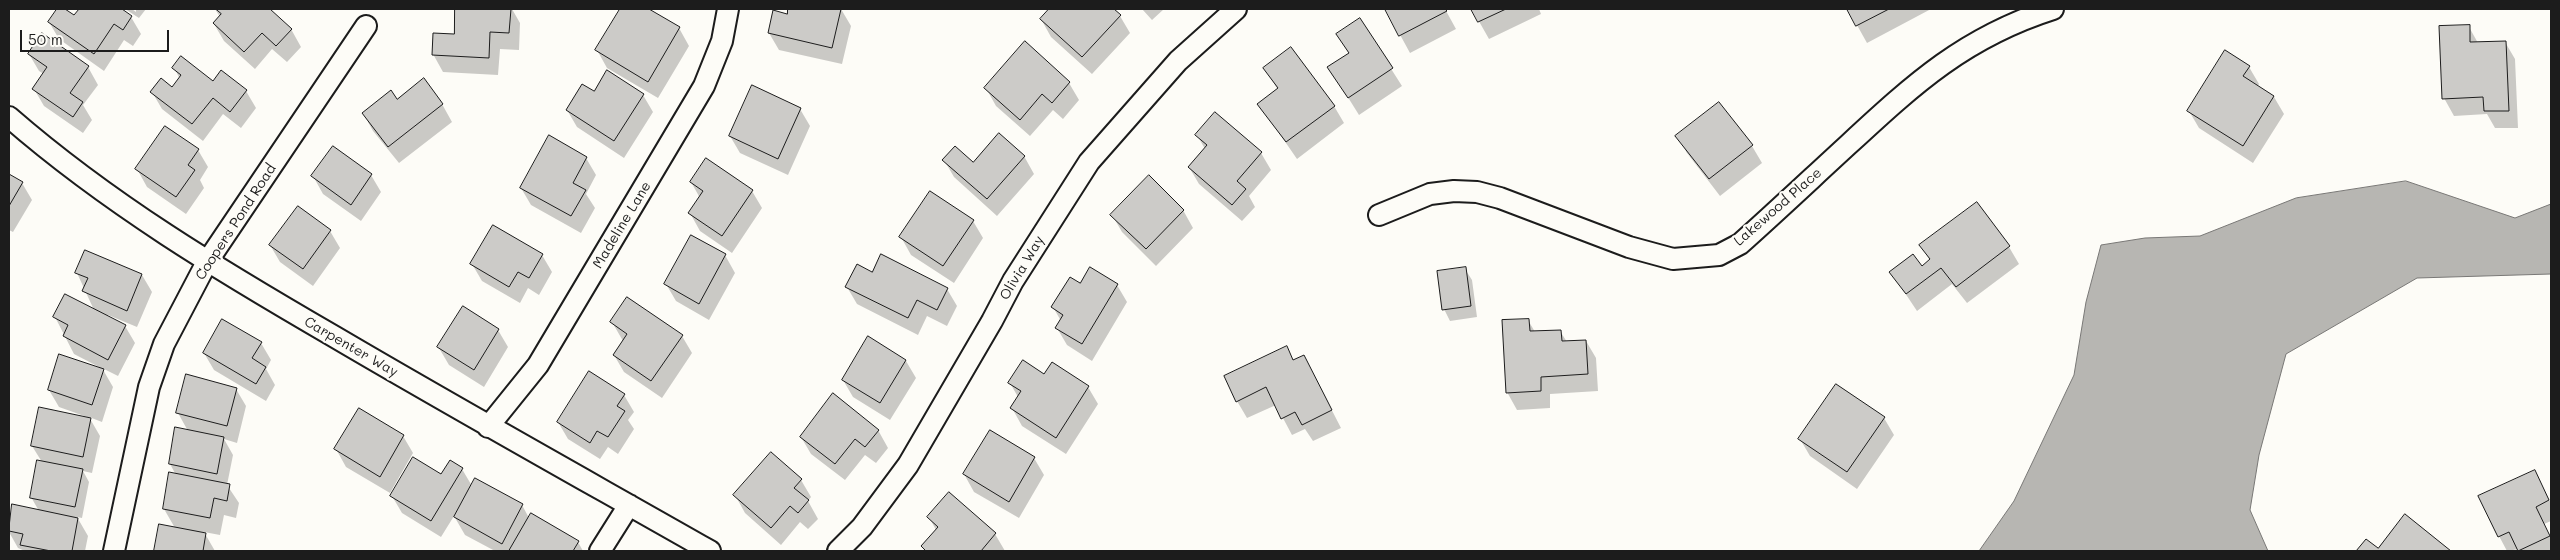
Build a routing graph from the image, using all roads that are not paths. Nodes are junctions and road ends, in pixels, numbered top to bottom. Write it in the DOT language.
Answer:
graph roads {
  1 [pos="728,9"];
  2 [pos="1236,9"];
  3 [pos="2053,9"];
  4 [pos="366,26"];
  5 [pos="9,117"];
  6 [pos="1379,214"];
  7 [pos="207,262"];
  8 [pos="488,427"];
  9 [pos="629,505"];
  10 [pos="114,551"];
  11 [pos="600,551"];
  12 [pos="710,551"];
  13 [pos="838,551"];
  1 -- 8 [label="street, Madeline Lane"];
  2 -- 13 [label="street, Olivia Way"];
  3 -- 6 [label="street, Lakewood Place"];
  4 -- 7 [label="street, Coopers Pond Road"];
  5 -- 7 [label="street, Carpenter Way"];
  7 -- 8 [label="street, Carpenter Way"];
  7 -- 10 [label="street, Coopers Pond Road"];
  8 -- 9 [label="street, Carpenter Way"];
  9 -- 11 [label="street"];
  9 -- 12 [label="street, Carpenter Way"];
}
